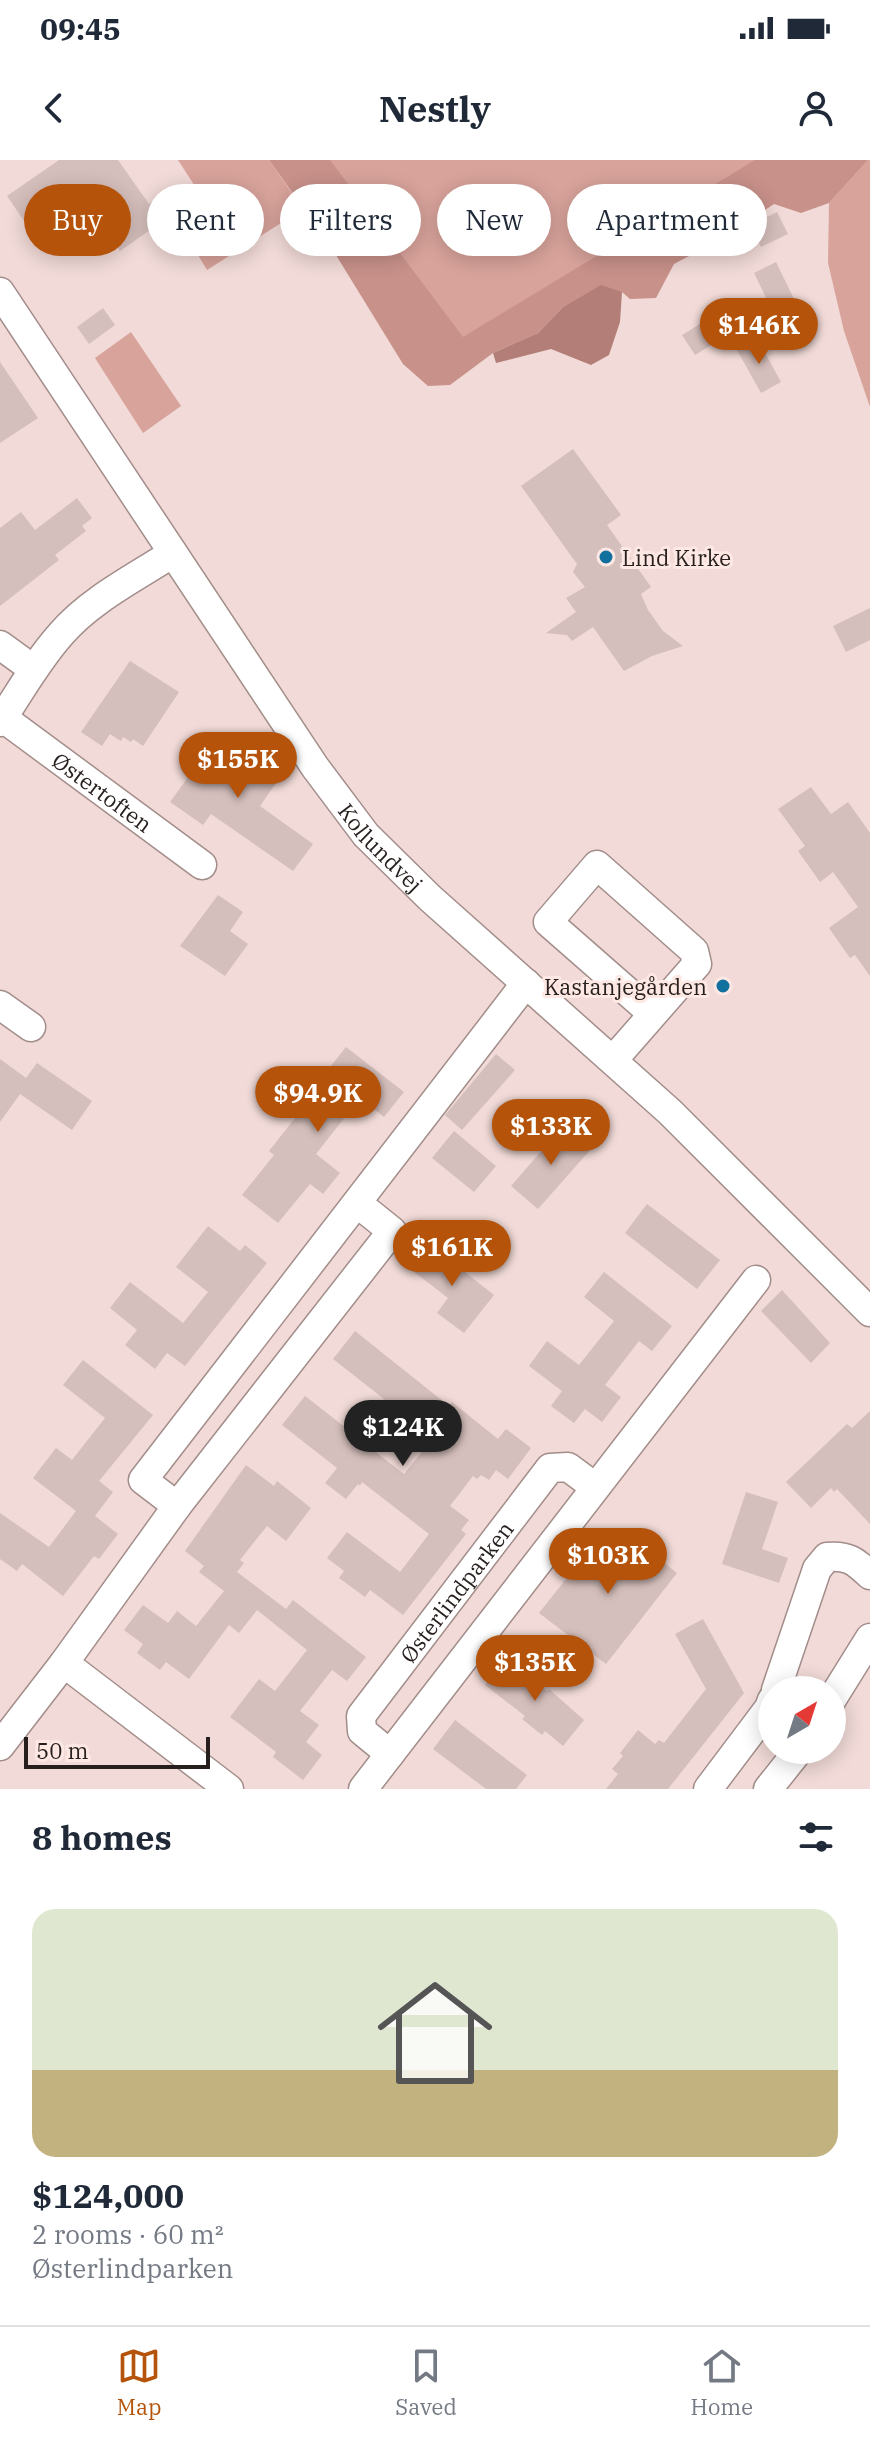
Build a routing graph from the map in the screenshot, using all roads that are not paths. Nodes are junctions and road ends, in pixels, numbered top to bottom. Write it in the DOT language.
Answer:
graph roads {
  1 [pos="0,292"];
  2 [pos="173,553"];
  3 [pos="0,645"];
  4 [pos="33,669"];
  5 [pos="2,720"];
  6 [pos="202,865"];
  7 [pos="537,983"];
  8 [pos="0,1005"];
  9 [pos="653,1014"];
  10 [pos="31,1027"];
  11 [pos="613,1060"];
  12 [pos="357,1203"];
  13 [pos="756,1280"];
  14 [pos="870,1312"];
  15 [pos="595,1487"];
  16 [pos="177,1506"];
  17 [pos="870,1575"];
  18 [pos="870,1638"];
  19 [pos="64,1663"];
  20 [pos="781,1676"];
  21 [pos="846,1677"];
  22 [pos="758,1723"];
  23 [pos="0,1746"];
  24 [pos="390,1754"];
  25 [pos="788,1764"];
  26 [pos="229,1789"];
  27 [pos="363,1789"];
  28 [pos="708,1789"];
  29 [pos="768,1789"];
  1 -- 2 [label="street, Kollundvej"];
  2 -- 4 [label="street, Østertoften"];
  2 -- 7 [label="street, Kollundvej"];
  3 -- 4 [label="street"];
  4 -- 5 [label="street, Østertoften"];
  5 -- 6 [label="street, Østertoften"];
  7 -- 11 [label="street, Kollundvej"];
  7 -- 12 [label="street"];
  8 -- 10 [label="street"];
  9 -- 9 [label="street"];
  9 -- 11 [label="street"];
  11 -- 14 [label="street, Kollundvej"];
  12 -- 16 [label="street"];
  12 -- 16 [label="street"];
  13 -- 15 [label="street, Østerlindparken"];
  15 -- 24 [label="street, Østerlindparken"];
  15 -- 24 [label="street, Østerlindparken"];
  16 -- 19 [label="street"];
  17 -- 20 [label="street"];
  18 -- 21 [label="street"];
  19 -- 23 [label="street"];
  19 -- 26 [label="street"];
  22 -- 28 [label="street"];
  24 -- 27 [label="street, Østerlindparken"];
  25 -- 29 [label="street"];
}
